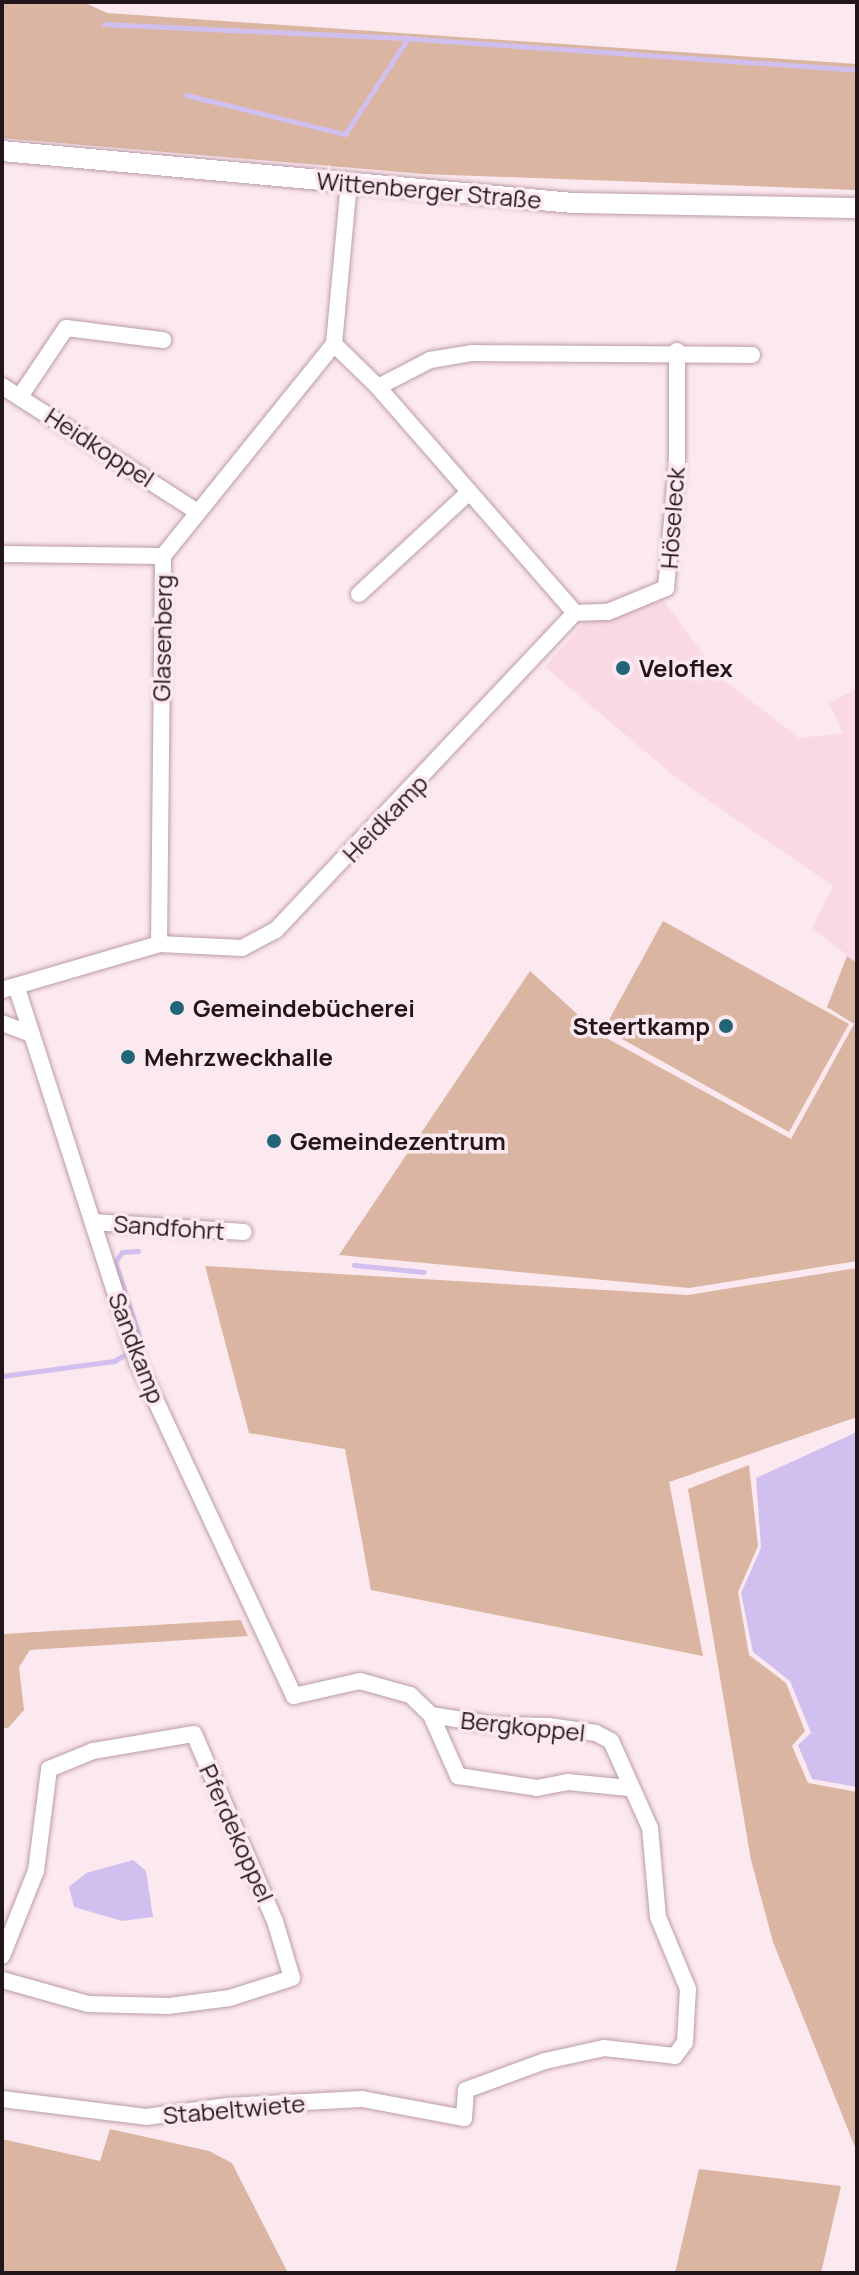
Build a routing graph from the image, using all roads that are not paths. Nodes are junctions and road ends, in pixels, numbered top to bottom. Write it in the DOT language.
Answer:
graph roads {
  1 [pos="2,151"];
  2 [pos="349,183"];
  3 [pos="857,208"];
  4 [pos="163,340"];
  5 [pos="334,344"];
  6 [pos="677,351"];
  7 [pos="752,355"];
  8 [pos="2,386"];
  9 [pos="378,387"];
  10 [pos="21,395"];
  11 [pos="469,492"];
  12 [pos="196,511"];
  13 [pos="2,554"];
  14 [pos="163,556"];
  15 [pos="359,594"];
  16 [pos="575,613"];
  17 [pos="159,944"];
  18 [pos="9,988"];
  19 [pos="2,1023"];
  20 [pos="30,1034"];
  21 [pos="93,1222"];
  22 [pos="244,1232"];
  23 [pos="294,1696"];
  24 [pos="431,1715"];
  25 [pos="629,1788"];
  26 [pos="2,1956"];
  27 [pos="2,1980"];
  28 [pos="2,2099"];
  29 [pos="464,2118"];
  1 -- 2 [label="main road, Wittenberger Straße"];
  2 -- 3 [label="main road, Wittenberger Straße"];
  2 -- 5 [label="street"];
  4 -- 10 [label="street"];
  5 -- 9 [label="street"];
  5 -- 12 [label="street, Glasenberg"];
  6 -- 7 [label="street"];
  6 -- 9 [label="street"];
  6 -- 16 [label="street, Höseleck"];
  8 -- 10 [label="street, Heidkoppel"];
  9 -- 11 [label="street"];
  10 -- 12 [label="street, Heidkoppel"];
  11 -- 15 [label="street"];
  11 -- 16 [label="street"];
  12 -- 14 [label="street, Glasenberg"];
  13 -- 14 [label="street"];
  14 -- 17 [label="street, Glasenberg"];
  16 -- 17 [label="street, Heidkamp"];
  17 -- 18 [label="street, Heidkamp"];
  18 -- 20 [label="street, Sandkamp"];
  19 -- 20 [label="street"];
  20 -- 21 [label="street, Sandkamp"];
  21 -- 22 [label="street, Sandfohrt"];
  21 -- 23 [label="street, Sandkamp"];
  23 -- 24 [label="street, Bergkoppel"];
  24 -- 25 [label="street, Bergkoppel"];
  24 -- 25 [label="street, Bergkoppel"];
  25 -- 29 [label="street, Bergkoppel"];
  26 -- 27 [label="street, Pferdekoppel"];
  28 -- 29 [label="street, Stabeltwiete"];
}
